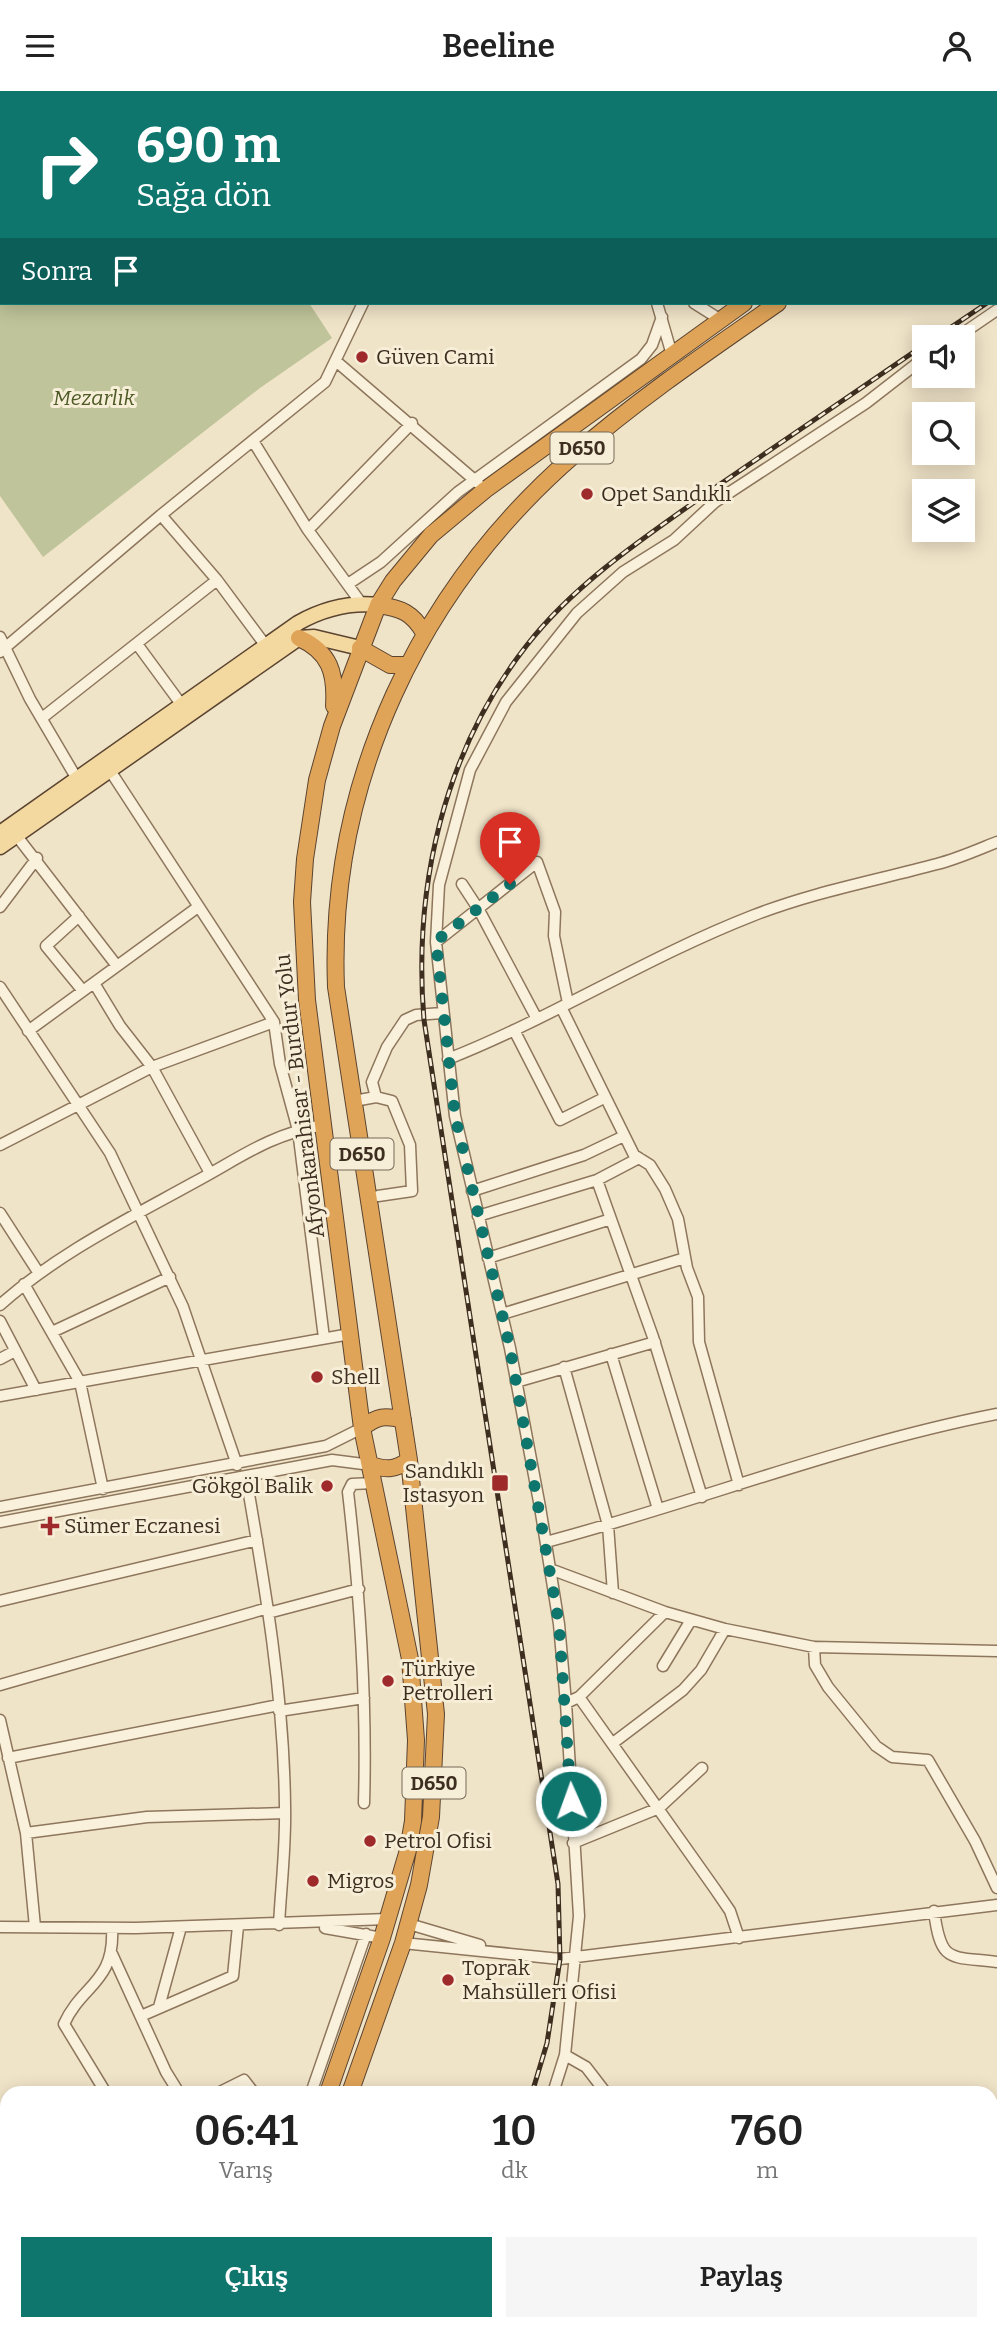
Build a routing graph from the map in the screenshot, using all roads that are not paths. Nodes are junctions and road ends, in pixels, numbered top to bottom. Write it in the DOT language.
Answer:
graph roads {
  1 [pos="362,305"];
  2 [pos="697,305"];
  3 [pos="741,305"];
  4 [pos="775,305"];
  5 [pos="661,307"];
  6 [pos="997,310"];
  7 [pos="720,320"];
  8 [pos="975,325"];
  9 [pos="673,355"];
  10 [pos="337,362"];
  11 [pos="912,367"];
  12 [pos="412,423"];
  13 [pos="253,441"];
  14 [pos="479,485"];
  15 [pos="161,515"];
  16 [pos="308,530"];
  17 [pos="217,580"];
  18 [pos="348,584"];
  19 [pos="361,603"];
  20 [pos="378,605"];
  21 [pos="424,633"];
  22 [pos="299,638"];
  23 [pos="137,644"];
  24 [pos="2,645"];
  25 [pos="266,646"];
  26 [pos="360,648"];
  27 [pos="405,665"];
  28 [pos="181,704"];
  29 [pos="42,718"];
  30 [pos="332,726"];
  31 [pos="109,769"];
  32 [pos="77,779"];
  33 [pos="0,833"];
  34 [pos="16,835"];
  35 [pos="997,842"];
  36 [pos="0,848"];
  37 [pos="37,858"];
  38 [pos="462,884"];
  39 [pos="0,907"];
  40 [pos="198,907"];
  41 [pos="479,910"];
  42 [pos="79,916"];
  43 [pos="436,941"];
  44 [pos="117,966"];
  45 [pos="94,983"];
  46 [pos="0,988"];
  47 [pos="83,991"];
  48 [pos="564,1005"];
  49 [pos="442,1013"];
  50 [pos="537,1019"];
  51 [pos="274,1022"];
  52 [pos="514,1030"];
  53 [pos="29,1031"];
  54 [pos="448,1059"];
  55 [pos="152,1067"];
  56 [pos="376,1097"];
  57 [pos="604,1098"];
  58 [pos="354,1101"];
  59 [pos="77,1103"];
  60 [pos="323,1125"];
  61 [pos="298,1130"];
  62 [pos="624,1136"];
  63 [pos="0,1145"];
  64 [pos="639,1158"];
  65 [pos="210,1173"];
  66 [pos="597,1180"];
  67 [pos="472,1191"];
  68 [pos="378,1196"];
  69 [pos="138,1212"];
  70 [pos="0,1213"];
  71 [pos="478,1216"];
  72 [pos="611,1219"];
  73 [pos="488,1258"];
  74 [pos="685,1258"];
  75 [pos="38,1272"];
  76 [pos="631,1276"];
  77 [pos="170,1277"];
  78 [pos="24,1284"];
  79 [pos="0,1305"];
  80 [pos="502,1314"];
  81 [pos="0,1321"];
  82 [pos="52,1332"];
  83 [pos="350,1334"];
  84 [pos="324,1338"];
  85 [pos="654,1342"];
  86 [pos="15,1351"];
  87 [pos="611,1354"];
  88 [pos="0,1359"];
  89 [pos="199,1360"];
  90 [pos="564,1367"];
  91 [pos="80,1382"];
  92 [pos="516,1382"];
  93 [pos="36,1390"];
  94 [pos="0,1396"];
  95 [pos="997,1404"];
  96 [pos="997,1414"];
  97 [pos="983,1417"];
  98 [pos="403,1420"];
  99 [pos="362,1428"];
  100 [pos="409,1460"];
  101 [pos="237,1465"];
  102 [pos="371,1465"];
  103 [pos="246,1477"];
  104 [pos="374,1483"];
  105 [pos="738,1485"];
  106 [pos="103,1489"];
  107 [pos="702,1497"];
  108 [pos="0,1507"];
  109 [pos="658,1509"];
  110 [pos="0,1522"];
  111 [pos="608,1525"];
  112 [pos="257,1540"];
  113 [pos="546,1542"];
  114 [pos="550,1569"];
  115 [pos="359,1589"];
  116 [pos="613,1593"];
  117 [pos="0,1601"];
  118 [pos="268,1610"];
  119 [pos="664,1612"];
  120 [pos="691,1620"];
  121 [pos="724,1629"];
  122 [pos="814,1647"];
  123 [pos="997,1650"];
  124 [pos="663,1666"];
  125 [pos="0,1685"];
  126 [pos="579,1697"];
  127 [pos="365,1698"];
  128 [pos="566,1703"];
  129 [pos="279,1708"];
  130 [pos="0,1720"];
  131 [pos="613,1743"];
  132 [pos="8,1758"];
  133 [pos="702,1768"];
  134 [pos="364,1803"];
  135 [pos="659,1808"];
  136 [pos="285,1813"];
  137 [pos="26,1833"];
  138 [pos="573,1843"];
  139 [pos="997,1888"];
  140 [pos="997,1905"];
  141 [pos="934,1911"];
  142 [pos="388,1919"];
  143 [pos="409,1924"];
  144 [pos="279,1925"];
  145 [pos="298,1925"];
  146 [pos="239,1926"];
  147 [pos="0,1927"];
  148 [pos="34,1927"];
  149 [pos="181,1927"];
  150 [pos="112,1928"];
  151 [pos="374,1936"];
  152 [pos="739,1938"];
  153 [pos="403,1943"];
  154 [pos="503,1952"];
  155 [pos="112,1954"];
  156 [pos="576,1957"];
  157 [pos="997,1962"];
  158 [pos="159,2007"];
  159 [pos="141,2016"];
  160 [pos="565,2055"];
  161 [pos="102,2086"];
  162 [pos="175,2086"];
  163 [pos="232,2086"];
  164 [pos="249,2086"];
  165 [pos="314,2086"];
  166 [pos="330,2086"];
  167 [pos="352,2086"];
  168 [pos="555,2086"];
  169 [pos="601,2086"];
  1 -- 10 [label="street"];
  2 -- 7 [label="street"];
  3 -- 7 [label="highway, Afyonkarahisar - Burdur Yolu / D650"];
  4 -- 21 [label="highway, D650"];
  5 -- 9 [label="street"];
  5 -- 14 [label="street"];
  6 -- 8 [label="street"];
  7 -- 9 [label="highway, Afyonkarahisar - Burdur Yolu / D650"];
  9 -- 14 [label="highway, Afyonkarahisar - Burdur Yolu / D650"];
  10 -- 12 [label="street"];
  10 -- 13 [label="street"];
  11 -- 43 [label="street"];
  12 -- 14 [label="street"];
  12 -- 16 [label="street"];
  13 -- 15 [label="street"];
  13 -- 16 [label="street"];
  14 -- 18 [label="street"];
  14 -- 20 [label="highway, Afyonkarahisar - Burdur Yolu / D650"];
  15 -- 17 [label="street"];
  15 -- 24 [label="street"];
  16 -- 18 [label="street"];
  17 -- 23 [label="street"];
  17 -- 25 [label="street"];
  18 -- 19 [label="street"];
  19 -- 20 [label="main road"];
  19 -- 25 [label="main road"];
  20 -- 21 [label="highway"];
  20 -- 26 [label="highway, Afyonkarahisar - Burdur Yolu / D650"];
  21 -- 27 [label="highway, D650"];
  22 -- 26 [label="main road"];
  22 -- 30 [label="highway"];
  22 -- 31 [label="main road"];
  23 -- 28 [label="street"];
  23 -- 29 [label="street"];
  24 -- 29 [label="street"];
  25 -- 28 [label="main road"];
  26 -- 27 [label="highway"];
  26 -- 30 [label="highway, Afyonkarahisar - Burdur Yolu / D650"];
  27 -- 58 [label="highway, D650"];
  28 -- 32 [label="main road"];
  29 -- 32 [label="street"];
  30 -- 60 [label="highway, Afyonkarahisar - Burdur Yolu / D650"];
  31 -- 34 [label="main road"];
  31 -- 40 [label="street"];
  32 -- 33 [label="main road"];
  34 -- 36 [label="main road"];
  34 -- 37 [label="street"];
  35 -- 48 [label="street"];
  37 -- 39 [label="street"];
  37 -- 42 [label="street"];
  38 -- 41 [label="street"];
  40 -- 44 [label="street"];
  40 -- 51 [label="street"];
  41 -- 43 [label="street"];
  41 -- 48 [label="street"];
  41 -- 50 [label="street"];
  42 -- 44 [label="street"];
  42 -- 47 [label="street"];
  43 -- 49 [label="street"];
  44 -- 45 [label="street"];
  45 -- 47 [label="street"];
  45 -- 55 [label="street"];
  46 -- 53 [label="street"];
  47 -- 53 [label="street"];
  48 -- 50 [label="street"];
  48 -- 57 [label="street"];
  49 -- 54 [label="street"];
  49 -- 56 [label="street"];
  50 -- 52 [label="street"];
  51 -- 55 [label="street"];
  51 -- 61 [label="street"];
  52 -- 54 [label="street"];
  52 -- 57 [label="street"];
  53 -- 59 [label="street"];
  54 -- 67 [label="street"];
  55 -- 59 [label="street"];
  55 -- 65 [label="street"];
  56 -- 58 [label="street"];
  56 -- 68 [label="street"];
  57 -- 62 [label="street"];
  58 -- 98 [label="highway, D650"];
  59 -- 63 [label="street"];
  59 -- 69 [label="street"];
  60 -- 61 [label="street"];
  60 -- 83 [label="highway, Afyonkarahisar - Burdur Yolu / D650"];
  61 -- 65 [label="street"];
  61 -- 84 [label="street"];
  62 -- 64 [label="street"];
  62 -- 67 [label="street"];
  64 -- 66 [label="street"];
  64 -- 74 [label="street"];
  65 -- 69 [label="street"];
  66 -- 71 [label="street"];
  66 -- 72 [label="street"];
  67 -- 71 [label="street"];
  69 -- 75 [label="street"];
  69 -- 77 [label="street"];
  70 -- 75 [label="street"];
  71 -- 73 [label="street"];
  72 -- 73 [label="street"];
  72 -- 76 [label="street"];
  73 -- 80 [label="street"];
  74 -- 76 [label="street"];
  74 -- 105 [label="street"];
  75 -- 78 [label="street"];
  76 -- 80 [label="street"];
  76 -- 85 [label="street"];
  77 -- 82 [label="street"];
  77 -- 89 [label="street"];
  78 -- 79 [label="street"];
  78 -- 82 [label="street"];
  80 -- 92 [label="street"];
  81 -- 86 [label="street"];
  82 -- 91 [label="street"];
  83 -- 84 [label="street"];
  83 -- 99 [label="highway, Afyonkarahisar - Burdur Yolu / D650"];
  84 -- 89 [label="street"];
  85 -- 87 [label="street"];
  85 -- 107 [label="street"];
  86 -- 88 [label="street"];
  86 -- 93 [label="street"];
  87 -- 90 [label="street"];
  87 -- 109 [label="street"];
  89 -- 91 [label="street"];
  89 -- 101 [label="street"];
  90 -- 92 [label="street"];
  90 -- 111 [label="street"];
  91 -- 93 [label="street"];
  91 -- 106 [label="street"];
  92 -- 113 [label="street"];
  93 -- 94 [label="street"];
  95 -- 97 [label="street"];
  96 -- 97 [label="street"];
  97 -- 105 [label="street"];
  98 -- 99 [label="highway"];
  98 -- 100 [label="highway, D650"];
  99 -- 101 [label="street"];
  99 -- 102 [label="highway, Afyonkarahisar - Burdur Yolu / D650"];
  100 -- 102 [label="highway"];
  100 -- 143 [label="highway, D650"];
  101 -- 106 [label="street"];
  102 -- 103 [label="street"];
  102 -- 104 [label="highway, Afyonkarahisar - Burdur Yolu / D650"];
  103 -- 110 [label="street"];
  103 -- 112 [label="street"];
  104 -- 115 [label="street"];
  104 -- 142 [label="highway, Afyonkarahisar - Burdur Yolu / D650"];
  105 -- 107 [label="street"];
  106 -- 108 [label="street"];
  107 -- 109 [label="street"];
  109 -- 111 [label="street"];
  111 -- 113 [label="street"];
  111 -- 116 [label="street"];
  112 -- 117 [label="street"];
  112 -- 118 [label="street"];
  113 -- 114 [label="street"];
  114 -- 116 [label="street"];
  114 -- 128 [label="street"];
  115 -- 118 [label="street"];
  115 -- 127 [label="street"];
  116 -- 119 [label="street"];
  118 -- 125 [label="street"];
  118 -- 129 [label="street"];
  119 -- 120 [label="street"];
  119 -- 126 [label="street"];
  120 -- 121 [label="street"];
  120 -- 124 [label="street"];
  121 -- 122 [label="street"];
  121 -- 131 [label="street"];
  122 -- 123 [label="street"];
  122 -- 139 [label="street"];
  126 -- 128 [label="street"];
  126 -- 131 [label="street"];
  127 -- 129 [label="street"];
  127 -- 134 [label="street"];
  128 -- 138 [label="street"];
  129 -- 132 [label="street"];
  129 -- 136 [label="street"];
  130 -- 132 [label="street"];
  131 -- 135 [label="street"];
  132 -- 137 [label="street"];
  133 -- 135 [label="street"];
  135 -- 138 [label="street"];
  135 -- 152 [label="street"];
  136 -- 137 [label="street"];
  136 -- 144 [label="street"];
  137 -- 148 [label="street"];
  138 -- 156 [label="street"];
  140 -- 141 [label="street"];
  141 -- 152 [label="street"];
  141 -- 157 [label="street"];
  142 -- 143 [label="highway"];
  142 -- 145 [label="street"];
  142 -- 151 [label="highway, Afyonkarahisar - Burdur Yolu / D650"];
  143 -- 153 [label="highway, D650"];
  143 -- 154 [label="street"];
  144 -- 145 [label="street"];
  144 -- 146 [label="street"];
  145 -- 151 [label="street"];
  146 -- 149 [label="street"];
  146 -- 158 [label="street"];
  147 -- 148 [label="street"];
  148 -- 150 [label="street"];
  149 -- 150 [label="street"];
  149 -- 158 [label="street"];
  150 -- 155 [label="street"];
  151 -- 153 [label="highway"];
  151 -- 165 [label="street"];
  151 -- 166 [label="highway, Afyonkarahisar - Burdur Yolu / D650"];
  152 -- 156 [label="street"];
  153 -- 154 [label="street"];
  153 -- 167 [label="highway, D650"];
  154 -- 156 [label="street"];
  155 -- 159 [label="street"];
  155 -- 161 [label="street"];
  156 -- 160 [label="street"];
  158 -- 159 [label="street"];
  159 -- 162 [label="street"];
  160 -- 168 [label="street"];
  160 -- 169 [label="street"];
  163 -- 164 [label="street"];
}
